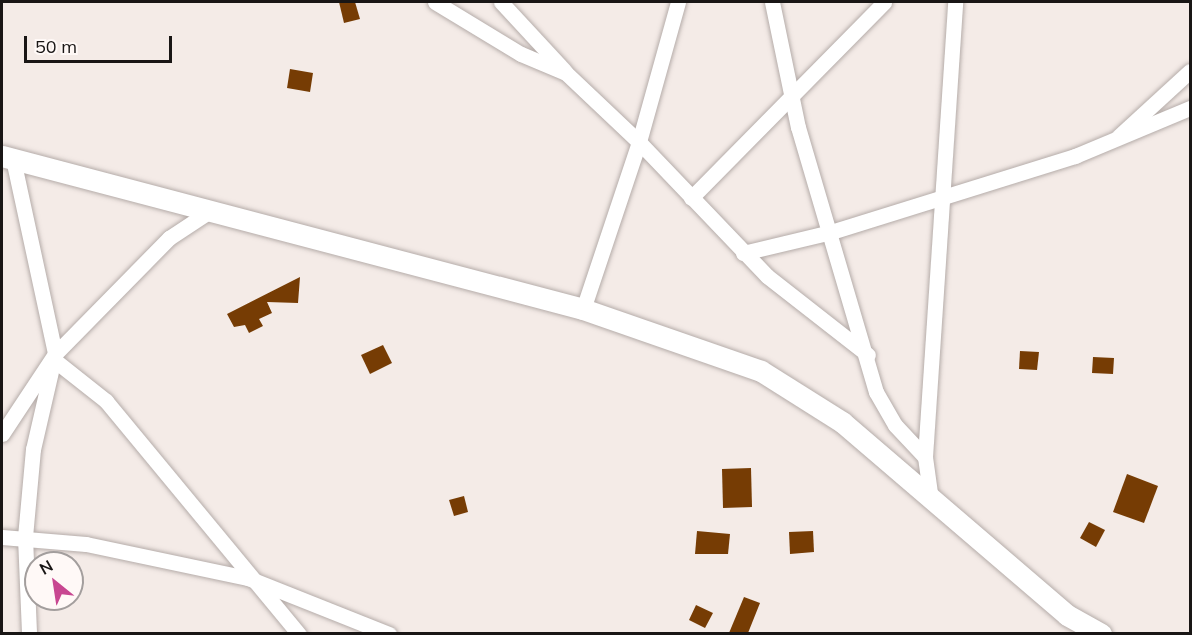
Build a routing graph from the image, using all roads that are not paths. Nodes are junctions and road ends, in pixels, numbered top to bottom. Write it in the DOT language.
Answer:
graph roads {
  1 [pos="435,2"];
  2 [pos="501,2"];
  3 [pos="678,2"];
  4 [pos="772,2"];
  5 [pos="884,2"];
  6 [pos="956,2"];
  7 [pos="1191,71"];
  8 [pos="566,73"];
  9 [pos="790,96"];
  10 [pos="1191,108"];
  11 [pos="639,142"];
  12 [pos="1110,144"];
  13 [pos="7,157"];
  14 [pos="941,194"];
  15 [pos="691,198"];
  16 [pos="210,211"];
  17 [pos="831,232"];
  18 [pos="743,253"];
  19 [pos="583,309"];
  20 [pos="868,355"];
  21 [pos="54,357"];
  22 [pos="2,434"];
  23 [pos="925,456"];
  24 [pos="931,500"];
  25 [pos="2,537"];
  26 [pos="25,537"];
  27 [pos="248,578"];
  28 [pos="29,633"];
  29 [pos="299,633"];
  30 [pos="389,633"];
  31 [pos="1101,633"];
  1 -- 8 [label="street"];
  2 -- 8 [label="street"];
  3 -- 11 [label="street"];
  4 -- 9 [label="street"];
  5 -- 9 [label="street"];
  6 -- 14 [label="street"];
  7 -- 12 [label="street"];
  8 -- 11 [label="street"];
  9 -- 15 [label="street"];
  9 -- 17 [label="street"];
  10 -- 12 [label="street"];
  11 -- 15 [label="street"];
  11 -- 19 [label="street"];
  12 -- 14 [label="street"];
  13 -- 16 [label="street"];
  13 -- 21 [label="street"];
  14 -- 17 [label="street"];
  14 -- 23 [label="street"];
  15 -- 18 [label="street"];
  16 -- 19 [label="street"];
  16 -- 21 [label="street"];
  17 -- 18 [label="street"];
  17 -- 20 [label="street"];
  18 -- 20 [label="street"];
  19 -- 24 [label="street"];
  20 -- 23 [label="street"];
  21 -- 22 [label="street"];
  21 -- 26 [label="street"];
  21 -- 27 [label="street"];
  23 -- 24 [label="street"];
  24 -- 31 [label="street"];
  25 -- 26 [label="street"];
  26 -- 27 [label="street"];
  26 -- 28 [label="street"];
  27 -- 29 [label="street"];
  27 -- 30 [label="street"];
}
